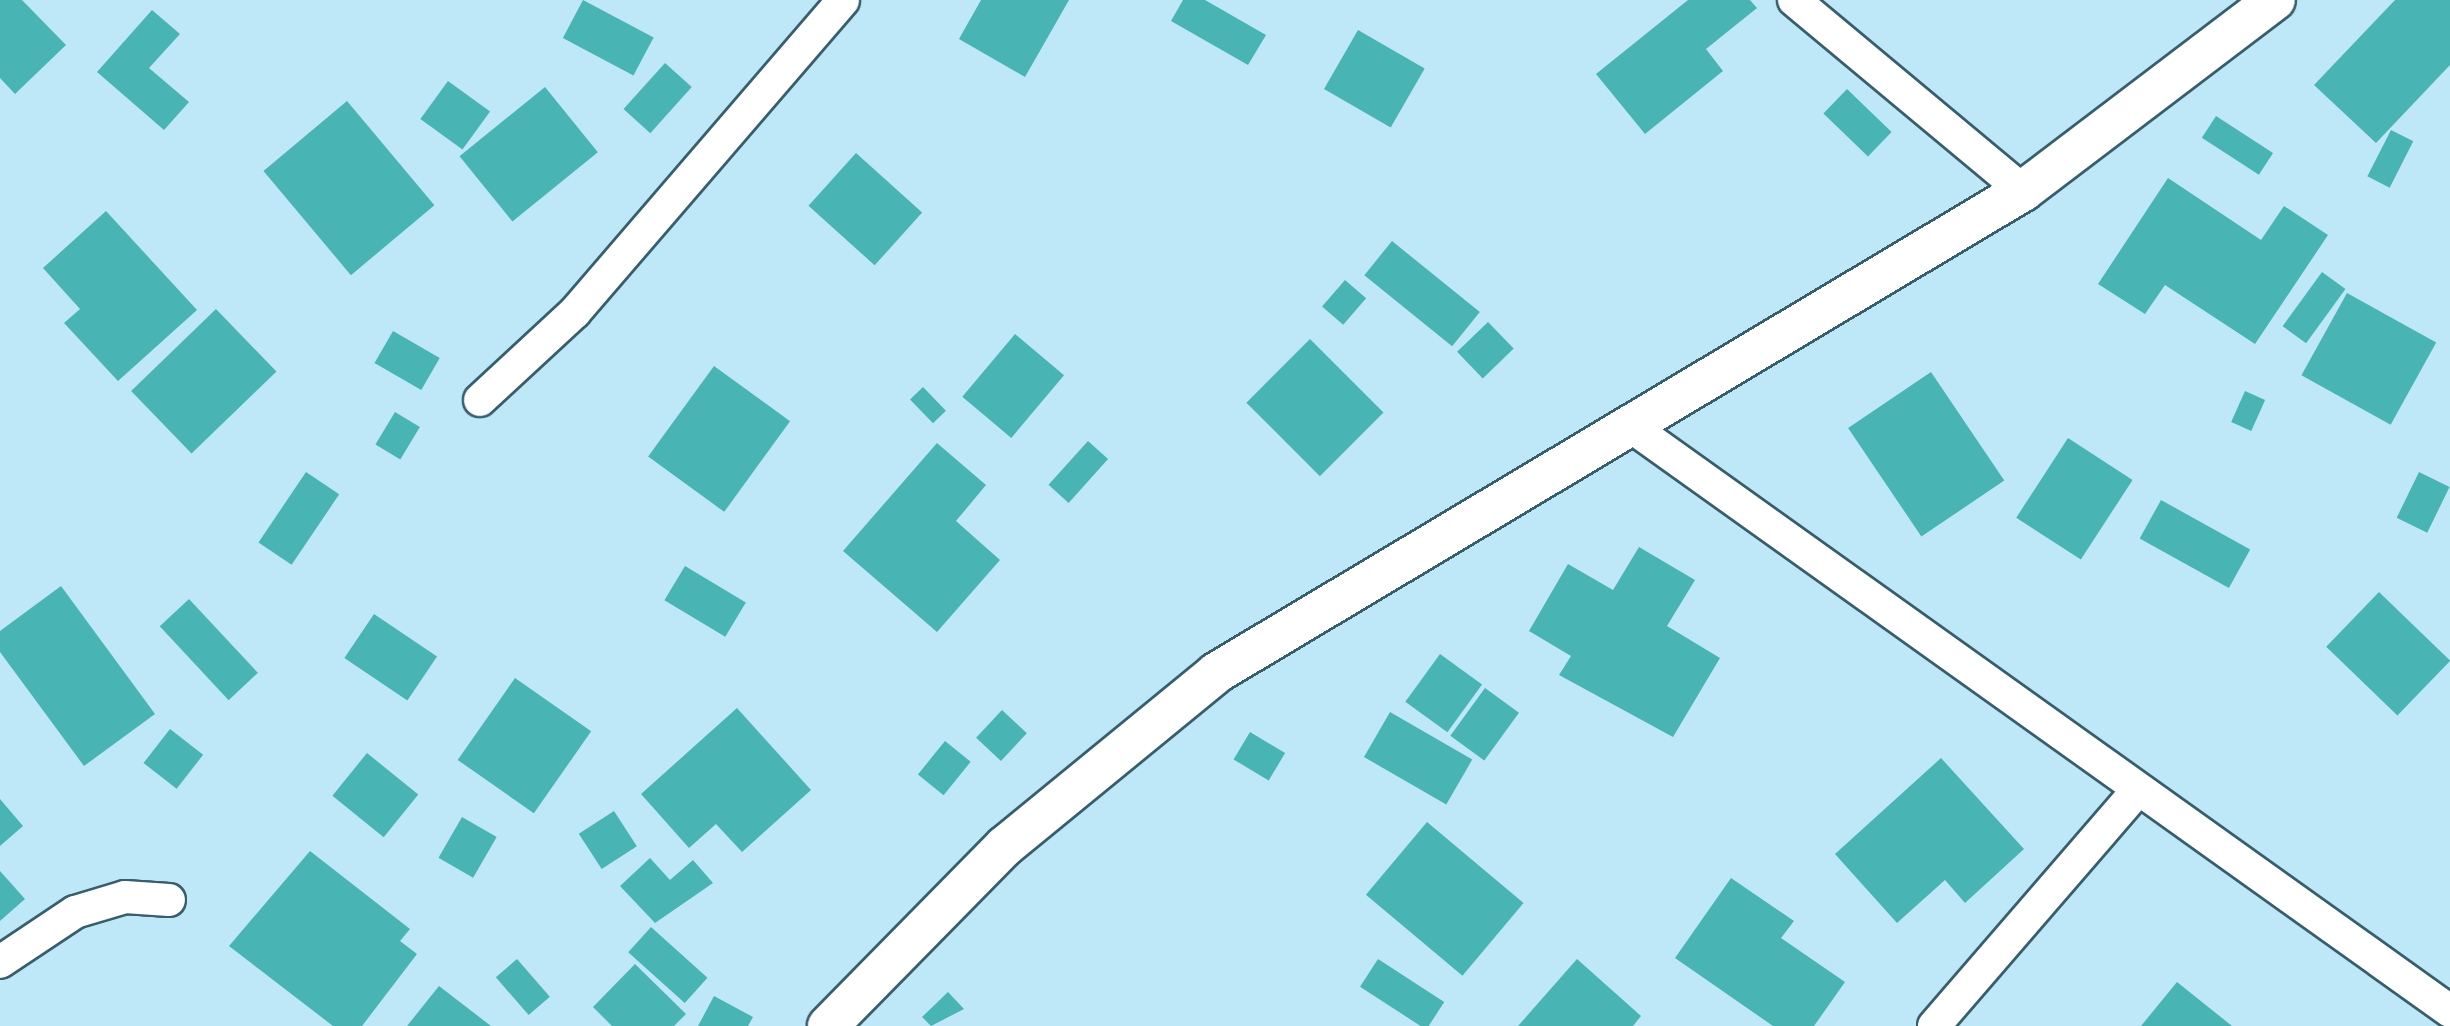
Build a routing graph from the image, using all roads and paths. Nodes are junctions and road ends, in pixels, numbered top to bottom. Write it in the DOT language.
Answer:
graph roads {
  1 [pos="843,0"];
  2 [pos="1794,0"];
  3 [pos="2276,0"];
  4 [pos="2023,191"];
  5 [pos="480,400"];
  6 [pos="1628,425"];
  7 [pos="2135,794"];
  8 [pos="169,900"];
  9 [pos="0,962"];
  10 [pos="2450,1011"];
  11 [pos="828,1026"];
  12 [pos="1934,1026"];
  1 -- 5 [label="street"];
  2 -- 4 [label="street"];
  3 -- 4 [label="street"];
  4 -- 6 [label="street"];
  6 -- 7 [label="street"];
  6 -- 11 [label="street"];
  7 -- 10 [label="street"];
  7 -- 12 [label="street"];
  8 -- 9 [label="street"];
}
